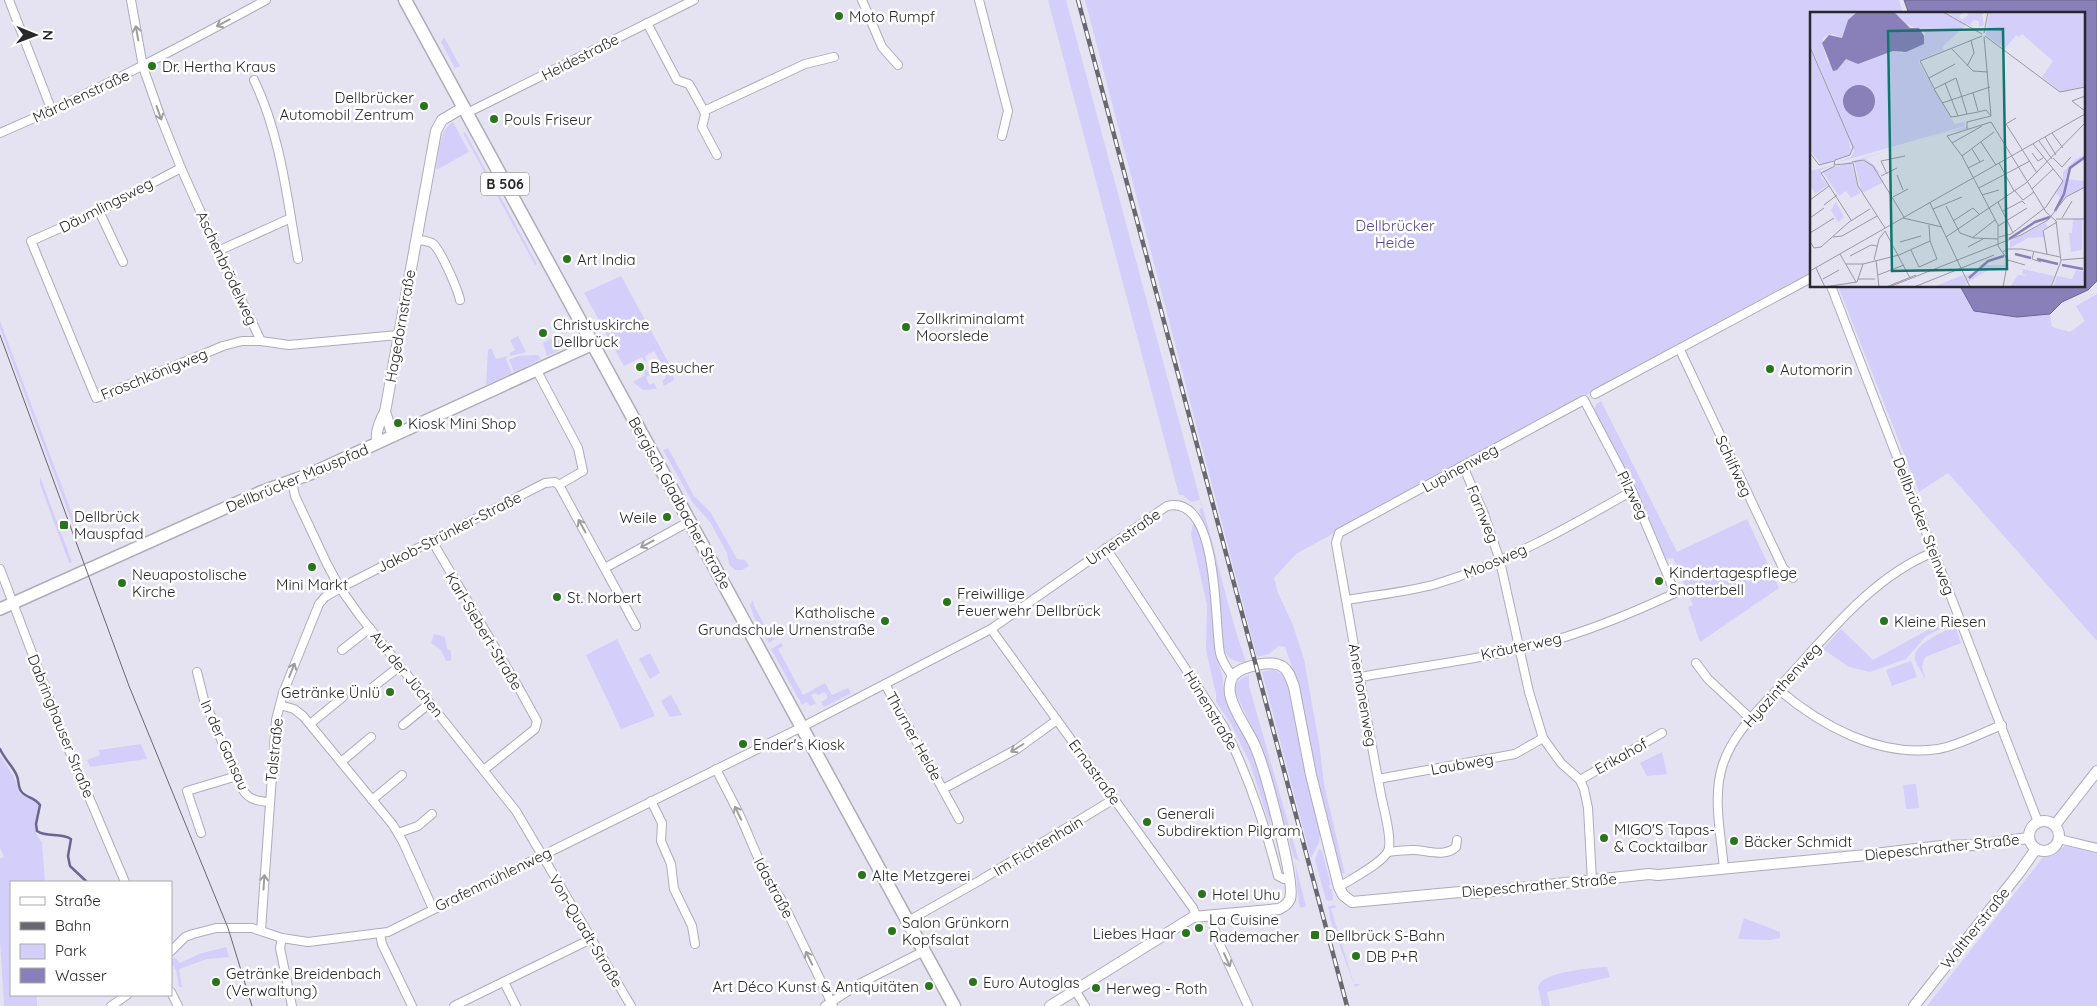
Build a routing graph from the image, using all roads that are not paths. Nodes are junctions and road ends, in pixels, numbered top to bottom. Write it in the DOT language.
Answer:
graph roads {
  1 [pos="9,0"];
  2 [pos="131,0"];
  3 [pos="266,0"];
  4 [pos="405,0"];
  5 [pos="694,0"];
  6 [pos="862,0"];
  7 [pos="979,0"];
  8 [pos="647,23"];
  9 [pos="834,57"];
  10 [pos="898,65"];
  11 [pos="143,67"];
  12 [pos="254,80"];
  13 [pos="465,110"];
  14 [pos="52,111"];
  15 [pos="704,111"];
  16 [pos="0,133"];
  17 [pos="1002,136"];
  18 [pos="717,155"];
  19 [pos="181,168"];
  20 [pos="99,211"];
  21 [pos="291,218"];
  22 [pos="416,240"];
  23 [pos="31,241"];
  24 [pos="218,251"];
  25 [pos="298,259"];
  26 [pos="123,262"];
  27 [pos="1810,279"];
  28 [pos="1832,288"];
  29 [pos="460,300"];
  30 [pos="398,335"];
  31 [pos="261,341"];
  32 [pos="593,344"];
  33 [pos="1680,350"];
  34 [pos="537,371"];
  35 [pos="1595,394"];
  36 [pos="1584,400"];
  37 [pos="385,412"];
  38 [pos="393,436"];
  39 [pos="378,443"];
  40 [pos="1463,466"];
  41 [pos="292,481"];
  42 [pos="560,484"];
  43 [pos="1632,491"];
  44 [pos="690,521"];
  45 [pos="1337,538"];
  46 [pos="432,541"];
  47 [pos="1106,548"];
  48 [pos="1934,552"];
  49 [pos="1500,561"];
  50 [pos="605,568"];
  51 [pos="0,569"];
  52 [pos="1793,578"];
  53 [pos="340,588"];
  54 [pos="1675,593"];
  55 [pos="1347,600"];
  56 [pos="12,603"];
  57 [pos="0,609"];
  58 [pos="636,626"];
  59 [pos="370,628"];
  60 [pos="991,629"];
  61 [pos="1520,649"];
  62 [pos="342,650"];
  63 [pos="1696,663"];
  64 [pos="400,666"];
  65 [pos="197,672"];
  66 [pos="1232,677"];
  67 [pos="1360,677"];
  68 [pos="885,684"];
  69 [pos="373,688"];
  70 [pos="1778,689"];
  71 [pos="343,697"];
  72 [pos="430,702"];
  73 [pos="280,704"];
  74 [pos="1751,719"];
  75 [pos="1057,720"];
  76 [pos="310,724"];
  77 [pos="403,724"];
  78 [pos="2002,725"];
  79 [pos="802,726"];
  80 [pos="1662,733"];
  81 [pos="371,738"];
  82 [pos="1543,738"];
  83 [pos="342,762"];
  84 [pos="485,769"];
  85 [pos="716,769"];
  86 [pos="2097,771"];
  87 [pos="237,776"];
  88 [pos="402,776"];
  89 [pos="1378,779"];
  90 [pos="1580,780"];
  91 [pos="943,789"];
  92 [pos="1114,799"];
  93 [pos="372,800"];
  94 [pos="651,801"];
  95 [pos="269,802"];
  96 [pos="432,814"];
  97 [pos="959,818"];
  98 [pos="2038,822"];
  99 [pos="2055,825"];
  100 [pos="201,833"];
  101 [pos="398,833"];
  102 [pos="2028,838"];
  103 [pos="2059,839"];
  104 [pos="1457,840"];
  105 [pos="2097,848"];
  106 [pos="2036,849"];
  107 [pos="1388,852"];
  108 [pos="542,855"];
  109 [pos="1724,869"];
  110 [pos="1289,879"];
  111 [pos="125,881"];
  112 [pos="1592,881"];
  113 [pos="1339,887"];
  114 [pos="432,909"];
  115 [pos="1212,915"];
  116 [pos="1196,916"];
  117 [pos="908,921"];
  118 [pos="261,930"];
  119 [pos="380,933"];
  120 [pos="282,938"];
  121 [pos="591,939"];
  122 [pos="695,944"];
  123 [pos="172,950"];
  124 [pos="924,951"];
  125 [pos="504,982"];
  126 [pos="1075,990"];
  127 [pos="172,994"];
  128 [pos="126,996"];
  129 [pos="830,1005"];
  130 [pos="111,1006"];
  131 [pos="178,1006"];
  132 [pos="292,1006"];
  133 [pos="412,1006"];
  134 [pos="454,1006"];
  135 [pos="516,1006"];
  136 [pos="631,1006"];
  137 [pos="954,1006"];
  138 [pos="1050,1006"];
  139 [pos="1085,1006"];
  140 [pos="1248,1006"];
  141 [pos="1914,1006"];
  1 -- 14 [label="street"];
  11 -- 2 [label="street, Aschenbrödelweg, one-way"];
  3 -- 11 [label="street, Märchenstraße, one-way"];
  4 -- 13 [label="main road, Bergisch Gladbacher Straße / B 506"];
  5 -- 8 [label="street, Heidestraße"];
  6 -- 10 [label="street"];
  7 -- 17 [label="street"];
  8 -- 13 [label="street, Heidestraße"];
  8 -- 15 [label="street"];
  9 -- 15 [label="street"];
  11 -- 14 [label="street, Märchenstraße"];
  11 -- 19 [label="street, Aschenbrödelweg, one-way"];
  12 -- 21 [label="street"];
  13 -- 22 [label="street, Hagedornstraße"];
  13 -- 32 [label="main road, Bergisch Gladbacher Straße / B 506"];
  14 -- 16 [label="street, Märchenstraße"];
  15 -- 18 [label="street"];
  19 -- 20 [label="street, Däumlingsweg"];
  19 -- 24 [label="street, Aschenbrödelweg"];
  20 -- 23 [label="street, Däumlingsweg"];
  20 -- 26 [label="street"];
  21 -- 24 [label="street"];
  21 -- 25 [label="street"];
  22 -- 29 [label="street"];
  22 -- 30 [label="street, Hagedornstraße"];
  23 -- 31 [label="street, Froschkönigweg"];
  24 -- 31 [label="street, Aschenbrödelweg"];
  27 -- 33 [label="street"];
  28 -- 48 [label="street, Dellbrücker Steinweg"];
  30 -- 31 [label="street, Aschenbrödelweg"];
  30 -- 37 [label="street, Hagedornstraße"];
  32 -- 34 [label="main road, Dellbrücker Mauspfad"];
  32 -- 44 [label="main road, Bergisch Gladbacher Straße / B 506"];
  33 -- 35 [label="street"];
  33 -- 52 [label="street, Schilfweg"];
  34 -- 38 [label="main road, Dellbrücker Mauspfad"];
  34 -- 42 [label="street, Jakob-Strünker-Straße"];
  36 -- 40 [label="street, Lupinenweg"];
  36 -- 43 [label="street, Pilzweg"];
  37 -- 38 [label="street, Hagedornstraße"];
  37 -- 39 [label="street, Hagedornstraße"];
  38 -- 39 [label="main road, Dellbrücker Mauspfad"];
  39 -- 41 [label="main road, Dellbrücker Mauspfad"];
  40 -- 45 [label="street, Lupinenweg"];
  40 -- 49 [label="street, Farnweg"];
  41 -- 53 [label="street, Auf der Jüchen"];
  41 -- 56 [label="main road, Dellbrücker Mauspfad"];
  42 -- 46 [label="street, Jakob-Strünker-Straße"];
  50 -- 42 [label="street, one-way"];
  43 -- 49 [label="street, Moosweg"];
  43 -- 54 [label="street, Pilzweg"];
  44 -- 50 [label="street, one-way"];
  44 -- 79 [label="main road, Bergisch Gladbacher Straße / B 506"];
  45 -- 55 [label="street, Anemonenweg"];
  46 -- 53 [label="street, Jakob-Strünker-Straße"];
  46 -- 84 [label="street, Karl-Siebert-Straße"];
  47 -- 60 [label="street, Urnenstraße"];
  47 -- 66 [label="street, Urnenstraße"];
  47 -- 110 [label="street, Hünenstraße"];
  48 -- 70 [label="street, Hyazinthenweg"];
  48 -- 78 [label="street, Dellbrücker Steinweg"];
  49 -- 55 [label="street, Moosweg"];
  49 -- 61 [label="street, Farnweg"];
  50 -- 58 [label="street"];
  51 -- 56 [label="street, Dabringhauser Straße"];
  53 -- 59 [label="street, Auf der Jüchen"];
  73 -- 53 [label="street, Talstraße, one-way"];
  54 -- 61 [label="street, Kräuterweg"];
  55 -- 67 [label="street, Anemonenweg"];
  56 -- 57 [label="main road, Dellbrücker Mauspfad"];
  56 -- 111 [label="street, Dabringhauser Straße"];
  59 -- 62 [label="street"];
  59 -- 64 [label="street, Auf der Jüchen"];
  60 -- 68 [label="street, Urnenstraße"];
  60 -- 75 [label="street, Ernastraße"];
  61 -- 67 [label="street, Kräuterweg"];
  61 -- 82 [label="street, Farnweg"];
  63 -- 74 [label="street"];
  64 -- 69 [label="street"];
  64 -- 72 [label="street, Auf der Jüchen"];
  65 -- 87 [label="street, In der Gansau"];
  66 -- 110 [label="street, Urnenstraße"];
  66 -- 113 [label="street"];
  67 -- 89 [label="street, Anemonenweg"];
  68 -- 79 [label="street, Urnenstraße"];
  68 -- 91 [label="street, Thurner Heide"];
  70 -- 74 [label="street, Hyazinthenweg"];
  70 -- 78 [label="street"];
  71 -- 76 [label="street"];
  72 -- 77 [label="street"];
  72 -- 84 [label="street, Auf der Jüchen"];
  73 -- 76 [label="street"];
  73 -- 95 [label="street, Talstraße"];
  74 -- 109 [label="street, Hyazinthenweg"];
  75 -- 91 [label="street, Thurner Heide, one-way"];
  75 -- 92 [label="street, Ernastraße"];
  76 -- 83 [label="street"];
  78 -- 98 [label="street, Dellbrücker Steinweg"];
  79 -- 85 [label="street, Grafenmühlenweg"];
  79 -- 117 [label="main road, Bergisch Gladbacher Straße / B 506"];
  80 -- 90 [label="street, Erikahof"];
  81 -- 83 [label="street"];
  82 -- 89 [label="street, Laubweg"];
  82 -- 90 [label="street, Erikahof"];
  83 -- 93 [label="street"];
  84 -- 108 [label="street, Auf der Jüchen"];
  85 -- 94 [label="street, Grafenmühlenweg"];
  129 -- 85 [label="street, Idastraße, one-way"];
  86 -- 99 [label="street"];
  87 -- 95 [label="street, In der Gansau"];
  87 -- 100 [label="street"];
  88 -- 93 [label="street"];
  89 -- 107 [label="street, Anemonenweg"];
  90 -- 112 [label="street, Erikahof"];
  91 -- 97 [label="street, Thurner Heide"];
  92 -- 116 [label="street, Ernastraße"];
  92 -- 117 [label="street, Im Fichtenhain"];
  93 -- 101 [label="street"];
  94 -- 108 [label="street, Grafenmühlenweg"];
  94 -- 122 [label="street"];
  118 -- 95 [label="street, Talstraße, one-way"];
  96 -- 101 [label="street"];
  98 -- 99 [label="street"];
  98 -- 102 [label="street"];
  99 -- 103 [label="street"];
  101 -- 114 [label="street"];
  102 -- 106 [label="street"];
  102 -- 109 [label="street, Diepeschrather Straße"];
  103 -- 105 [label="street"];
  103 -- 106 [label="street"];
  104 -- 107 [label="street"];
  106 -- 141 [label="street, Waltherstraße"];
  107 -- 113 [label="street"];
  108 -- 114 [label="street, Grafenmühlenweg"];
  108 -- 121 [label="street, Von-Quadt-Straße"];
  109 -- 112 [label="street, Diepeschrather Straße"];
  110 -- 115 [label="street, Urnenstraße"];
  112 -- 113 [label="street, Diepeschrather Straße"];
  114 -- 119 [label="street, Grafenmühlenweg"];
  115 -- 116 [label="street"];
  115 -- 140 [label="street, one-way"];
  116 -- 126 [label="street"];
  117 -- 124 [label="main road, Bergisch Gladbacher Straße / B 506"];
  118 -- 120 [label="street, Grafenmühlenweg"];
  118 -- 123 [label="street, Grafenmühlenweg"];
  119 -- 120 [label="street, Grafenmühlenweg"];
  119 -- 133 [label="street"];
  120 -- 132 [label="street"];
  121 -- 125 [label="street"];
  121 -- 136 [label="street, Von-Quadt-Straße"];
  124 -- 129 [label="street"];
  124 -- 137 [label="main road, Bergisch Gladbacher Straße / B 506"];
  125 -- 134 [label="street"];
  125 -- 135 [label="street"];
  126 -- 138 [label="street"];
  126 -- 139 [label="street"];
  127 -- 131 [label="street"];
  128 -- 130 [label="street"];
}
